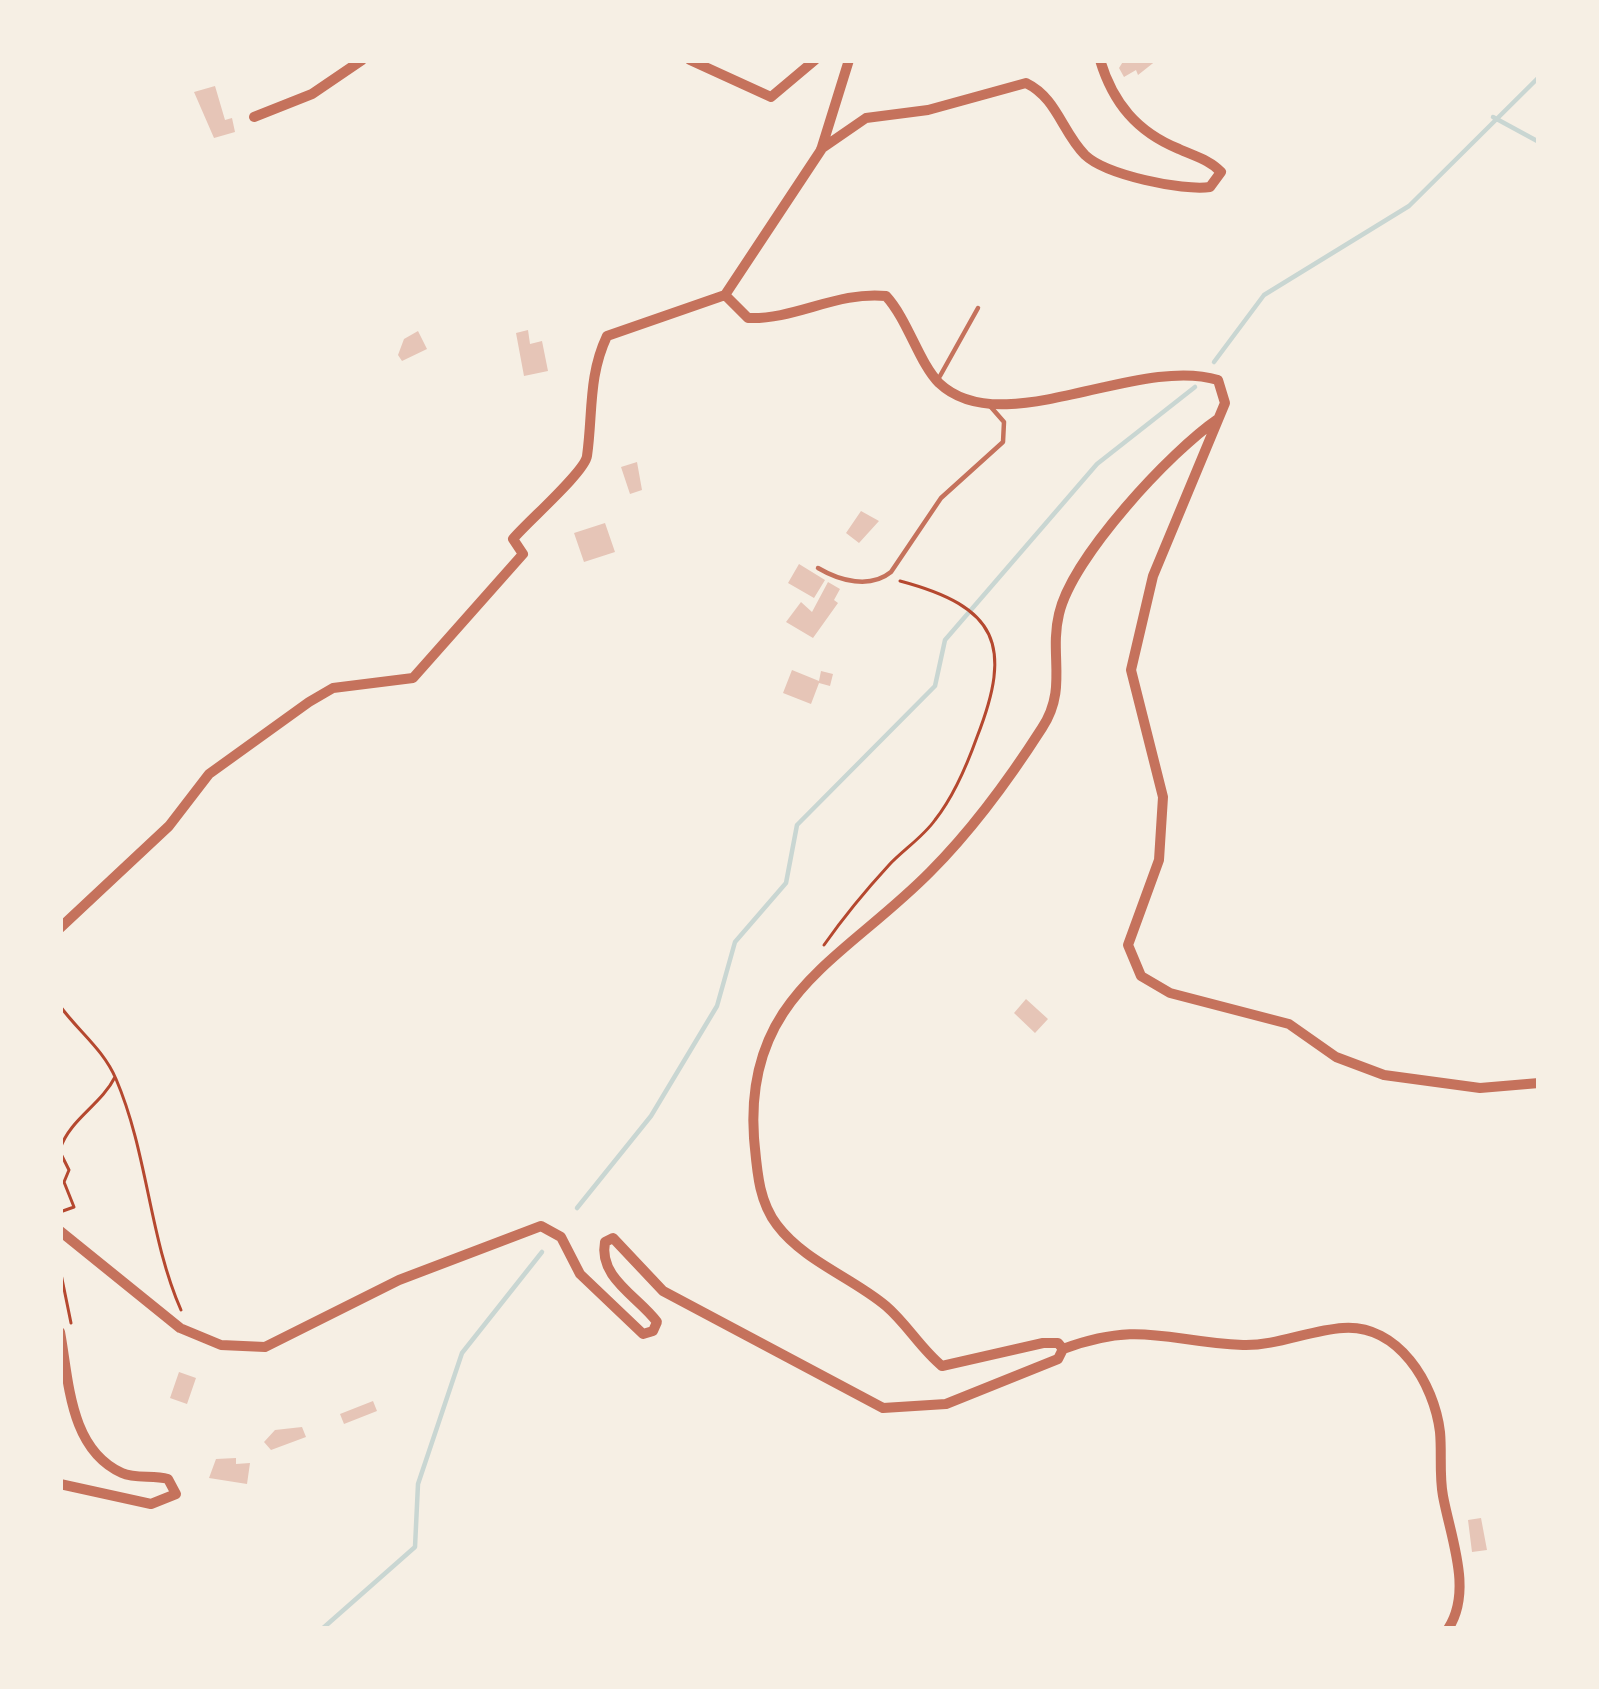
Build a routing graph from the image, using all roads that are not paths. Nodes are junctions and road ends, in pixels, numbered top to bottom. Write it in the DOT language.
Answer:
graph roads {
  1 [pos="362,60"];
  2 [pos="690,60"];
  3 [pos="815,60"];
  4 [pos="1100,60"];
  5 [pos="844,64"];
  6 [pos="254,117"];
  7 [pos="820,150"];
  8 [pos="725,295"];
  9 [pos="978,308"];
  10 [pos="937,382"];
  11 [pos="990,406"];
  12 [pos="1218,419"];
  13 [pos="818,568"];
  14 [pos="60,928"];
  15 [pos="1539,1083"];
  16 [pos="60,1232"];
  17 [pos="60,1332"];
  18 [pos="1063,1349"];
  19 [pos="60,1484"];
  20 [pos="1448,1629"];
  1 -- 6 [label="street"];
  2 -- 3 [label="street"];
  4 -- 7 [label="street"];
  5 -- 7 [label="street"];
  7 -- 8 [label="street"];
  8 -- 10 [label="street"];
  8 -- 14 [label="street"];
  9 -- 10 [label="lane"];
  10 -- 11 [label="street"];
  11 -- 12 [label="street"];
  11 -- 13 [label="lane"];
  12 -- 15 [label="street"];
  12 -- 18 [label="street"];
  16 -- 18 [label="street"];
  17 -- 19 [label="street"];
  18 -- 20 [label="street"];
}
